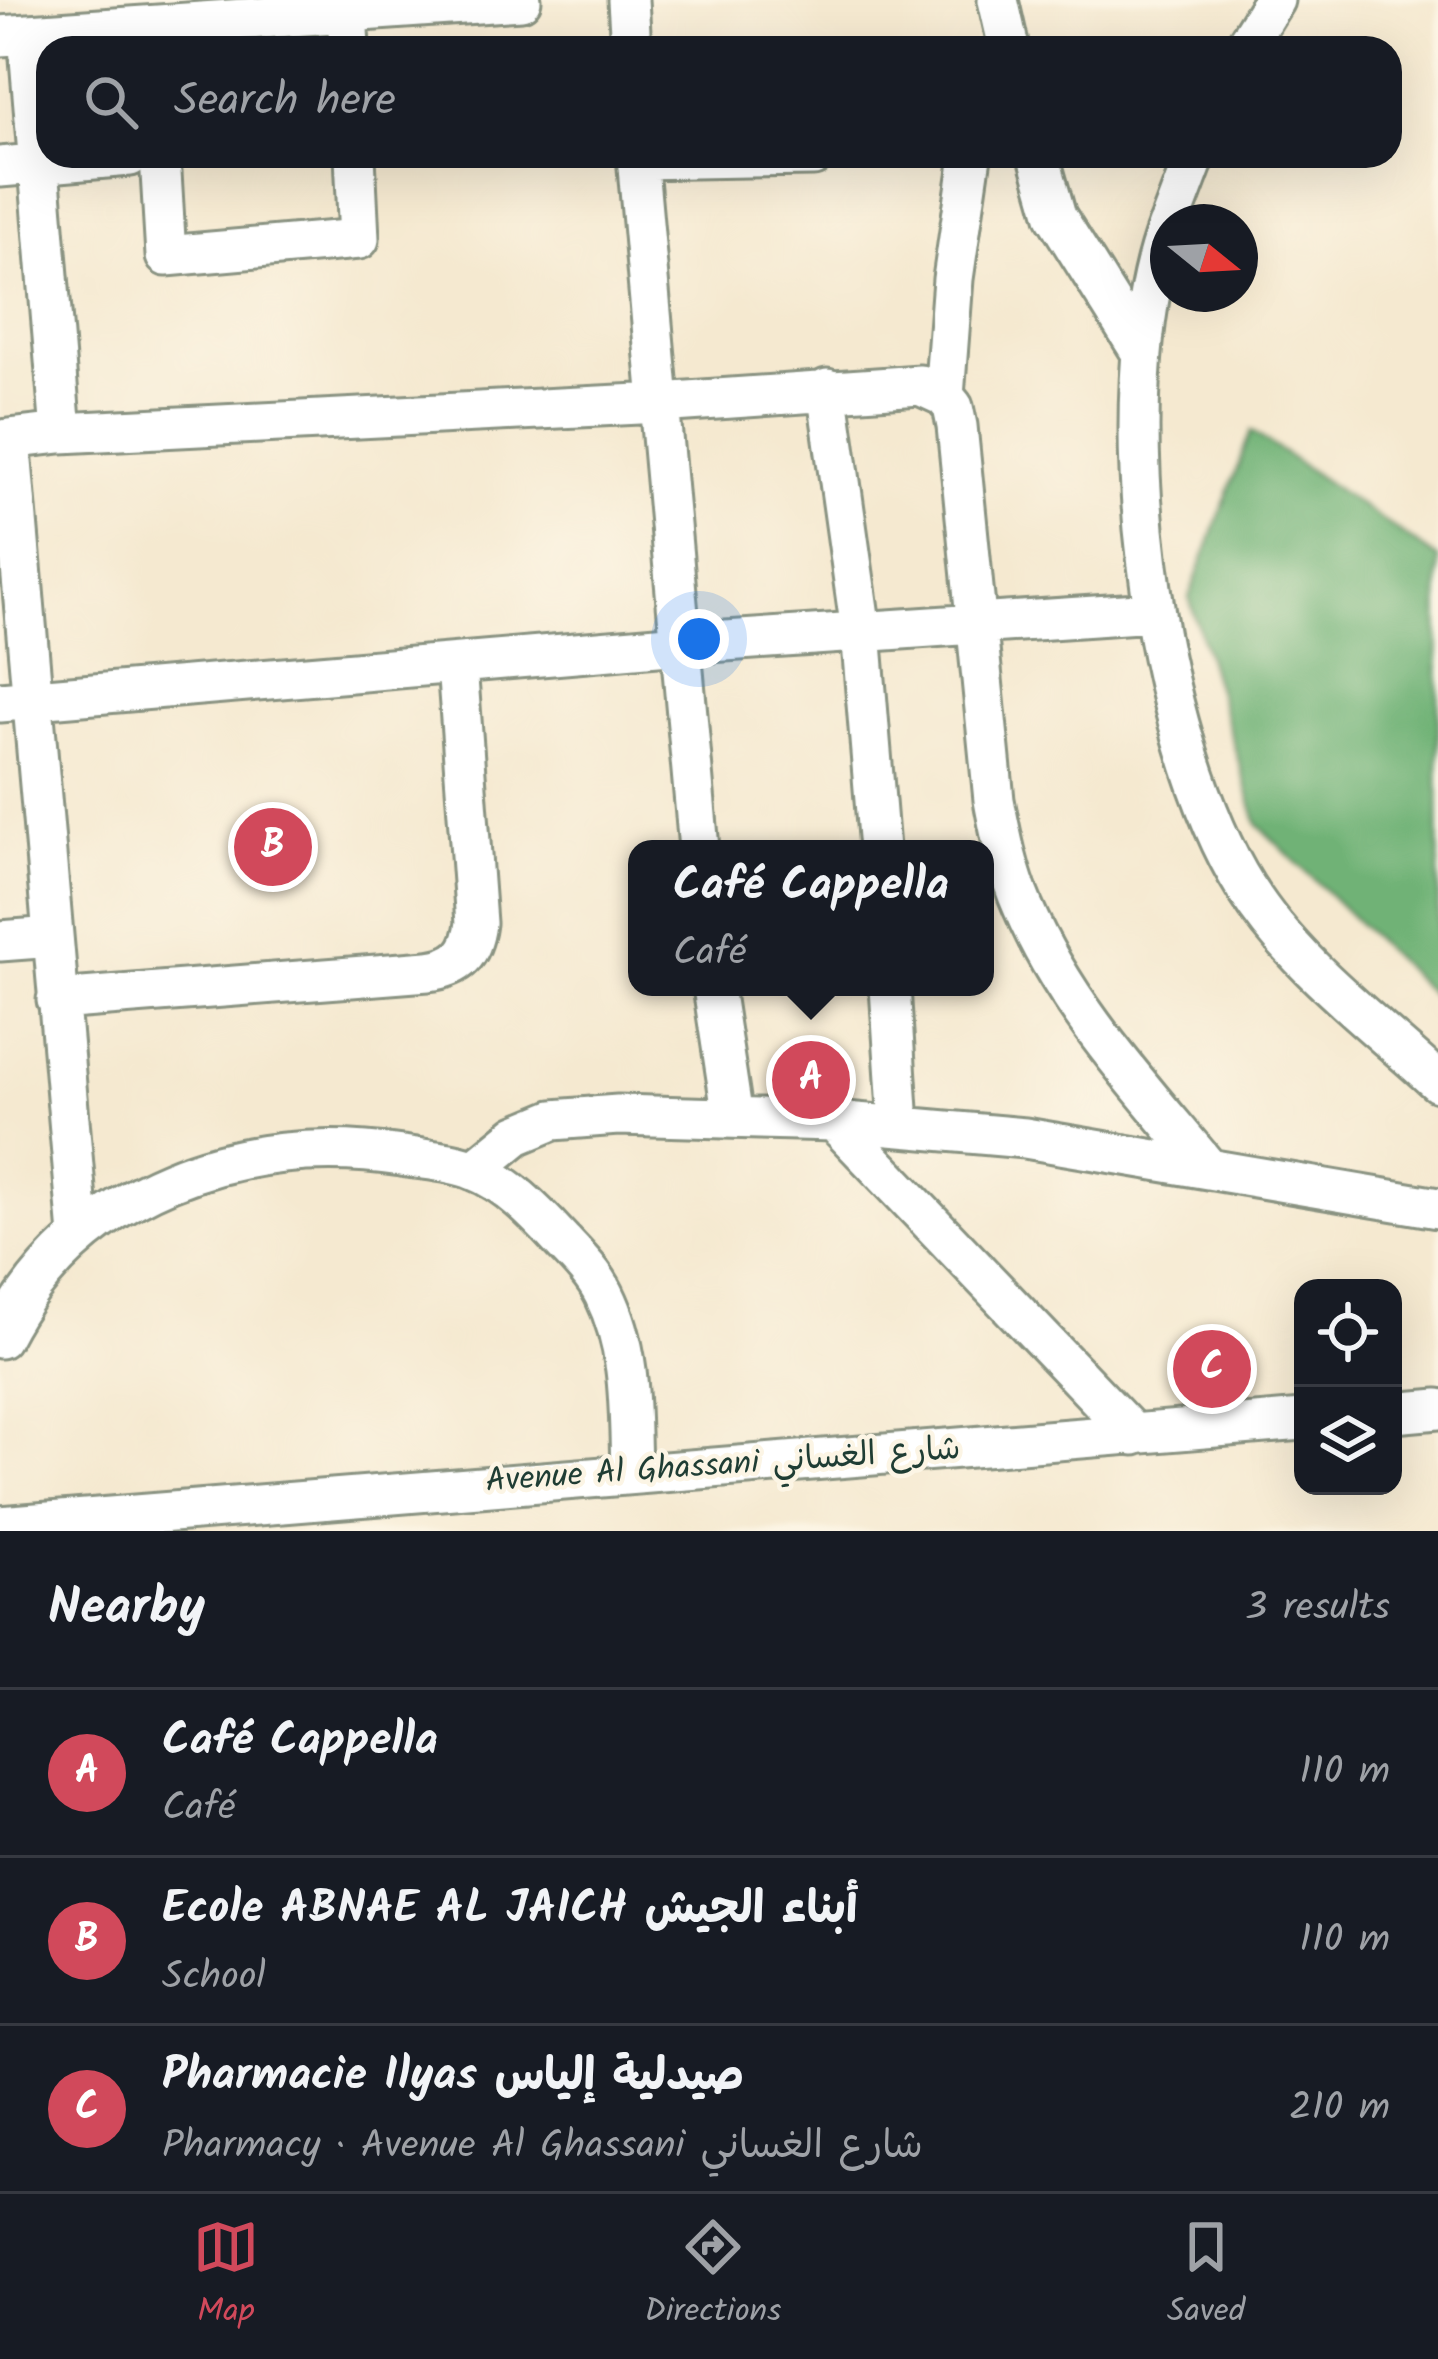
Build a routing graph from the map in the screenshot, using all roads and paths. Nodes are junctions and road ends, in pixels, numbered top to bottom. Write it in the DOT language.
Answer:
graph roads {
  1 [pos="521,0"];
  2 [pos="628,0"];
  3 [pos="998,0"];
  4 [pos="1274,0"];
  5 [pos="336,17"];
  6 [pos="14,35"];
  7 [pos="182,35"];
  8 [pos="630,36"];
  9 [pos="1006,36"];
  10 [pos="1252,36"];
  11 [pos="19,165"];
  12 [pos="161,168"];
  13 [pos="356,168"];
  14 [pos="639,168"];
  15 [pos="968,168"];
  16 [pos="1042,168"];
  17 [pos="1191,168"];
  18 [pos="1177,204"];
  19 [pos="1150,295"];
  20 [pos="1141,352"];
  21 [pos="827,389"];
  22 [pos="944,396"];
  23 [pos="659,404"];
  24 [pos="61,433"];
  25 [pos="5,439"];
  26 [pos="1153,613"];
  27 [pos="979,623"];
  28 [pos="861,631"];
  29 [pos="682,644"];
  30 [pos="458,665"];
  31 [pos="16,700"];
  32 [pos="698,840"];
  33 [pos="878,840"];
  34 [pos="53,938"];
  35 [pos="0,941"];
  36 [pos="714,996"];
  37 [pos="891,996"];
  38 [pos="57,1000"];
  39 [pos="1438,1082"];
  40 [pos="733,1118"];
  41 [pos="834,1121"];
  42 [pos="899,1125"];
  43 [pos="1208,1168"];
  44 [pos="474,1170"];
  45 [pos="1438,1208"];
  46 [pos="79,1235"];
  47 [pos="0,1338"];
  48 [pos="1438,1409"];
  49 [pos="1402,1412"];
  50 [pos="1294,1421"];
  51 [pos="1134,1435"];
  52 [pos="631,1472"];
  53 [pos="0,1526"];
  1 -- 5 [label="street"];
  2 -- 8 [label="street"];
  3 -- 9 [label="street"];
  4 -- 10 [label="street"];
  5 -- 7 [label="street"];
  6 -- 7 [label="street"];
  6 -- 11 [label="street"];
  11 -- 24 [label="street"];
  12 -- 13 [label="street"];
  14 -- 23 [label="street"];
  15 -- 22 [label="street"];
  16 -- 20 [label="street"];
  17 -- 18 [label="street"];
  19 -- 20 [label="street"];
  20 -- 26 [label="street"];
  21 -- 22 [label="street"];
  21 -- 23 [label="street"];
  21 -- 28 [label="street"];
  22 -- 27 [label="street"];
  23 -- 24 [label="street"];
  23 -- 29 [label="street"];
  24 -- 25 [label="street"];
  25 -- 31 [label="street"];
  26 -- 27 [label="street"];
  26 -- 39 [label="street"];
  27 -- 28 [label="street"];
  27 -- 43 [label="street"];
  28 -- 29 [label="street"];
  28 -- 33 [label="street"];
  29 -- 30 [label="street"];
  29 -- 32 [label="street"];
  30 -- 31 [label="street"];
  30 -- 38 [label="street"];
  31 -- 34 [label="street"];
  34 -- 35 [label="street"];
  34 -- 38 [label="street"];
  36 -- 40 [label="street"];
  37 -- 42 [label="street"];
  38 -- 46 [label="street"];
  40 -- 41 [label="street"];
  40 -- 44 [label="street"];
  41 -- 42 [label="street"];
  41 -- 51 [label="street"];
  42 -- 43 [label="street"];
  43 -- 45 [label="street"];
  44 -- 46 [label="street"];
  44 -- 52 [label="street"];
  46 -- 47 [label="street"];
  48 -- 49 [label="street"];
  50 -- 51 [label="street, Avenue Al Ghassani شارع الغساني"];
  51 -- 52 [label="street, Avenue Al Ghassani شارع الغساني"];
  52 -- 53 [label="street, Avenue Al Ghassani شارع الغساني"];
}
